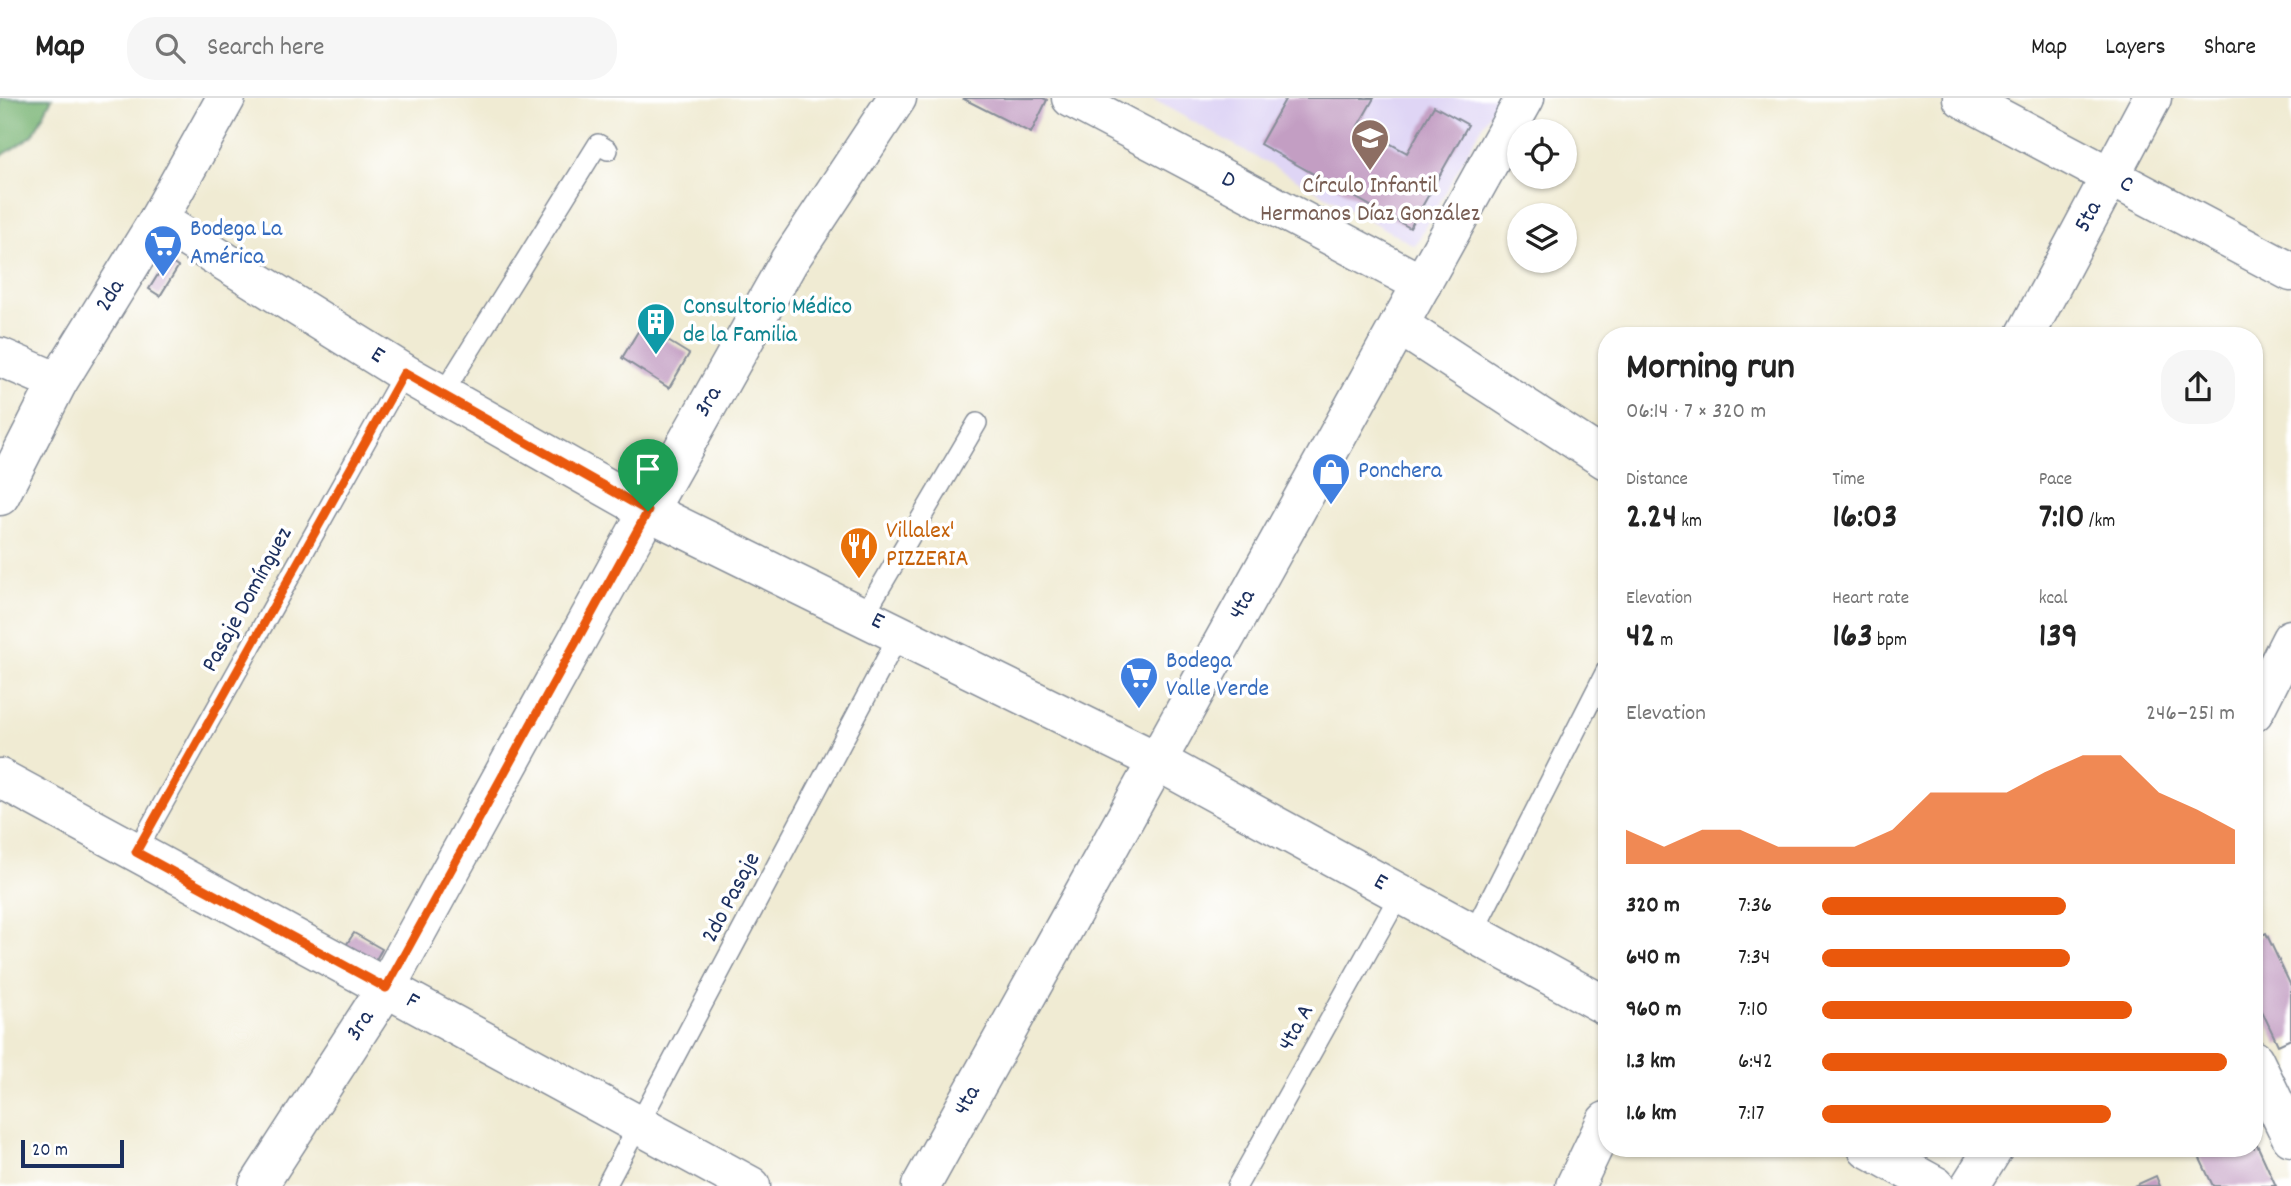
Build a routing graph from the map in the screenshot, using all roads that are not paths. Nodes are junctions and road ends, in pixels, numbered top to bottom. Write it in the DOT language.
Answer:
graph roads {
  1 [pos="226,98"];
  2 [pos="897,98"];
  3 [pos="1071,98"];
  4 [pos="1525,98"];
  5 [pos="1962,98"];
  6 [pos="2152,98"];
  7 [pos="608,150"];
  8 [pos="2110,176"];
  9 [pos="158,220"];
  10 [pos="2291,272"];
  11 [pos="1422,284"];
  12 [pos="1399,325"];
  13 [pos="2030,327"];
  14 [pos="0,358"];
  15 [pos="404,373"];
  16 [pos="58,382"];
  17 [pos="442,395"];
  18 [pos="977,423"];
  19 [pos="1598,455"];
  20 [pos="0,496"];
  21 [pos="648,511"];
  22 [pos="864,615"];
  23 [pos="900,633"];
  24 [pos="2291,639"];
  25 [pos="1598,687"];
  26 [pos="2263,694"];
  27 [pos="1157,761"];
  28 [pos="0,778"];
  29 [pos="136,852"];
  30 [pos="1400,894"];
  31 [pos="1472,933"];
  32 [pos="386,988"];
  33 [pos="1598,1002"];
  34 [pos="2263,1079"];
  35 [pos="639,1125"];
  36 [pos="2291,1137"];
  37 [pos="1598,1138"];
  38 [pos="1883,1157"];
  39 [pos="1988,1157"];
  40 [pos="258,1186"];
  41 [pos="606,1186"];
  42 [pos="751,1186"];
  43 [pos="921,1186"];
  44 [pos="1237,1186"];
  45 [pos="1575,1186"];
  46 [pos="1936,1186"];
  47 [pos="1970,1186"];
  1 -- 9 [label="street, 2da"];
  2 -- 21 [label="street, 3ra"];
  3 -- 11 [label="street, D"];
  4 -- 11 [label="street, 4ta"];
  5 -- 8 [label="street, C"];
  6 -- 8 [label="street, 5ta"];
  7 -- 17 [label="lane"];
  8 -- 10 [label="street, C"];
  8 -- 13 [label="street, 5ta"];
  9 -- 15 [label="street, E"];
  9 -- 16 [label="street, 2da"];
  11 -- 12 [label="street, 4ta"];
  12 -- 19 [label="street"];
  12 -- 27 [label="street, 4ta"];
  14 -- 16 [label="street"];
  15 -- 17 [label="street, E"];
  15 -- 29 [label="lane, Pasaje Domínguez"];
  16 -- 20 [label="street, 2da"];
  17 -- 21 [label="street, E"];
  18 -- 22 [label="lane"];
  21 -- 22 [label="street, E"];
  21 -- 32 [label="street, 3ra"];
  22 -- 23 [label="street, E"];
  23 -- 27 [label="street, E"];
  23 -- 35 [label="lane, 2do Pasaje"];
  24 -- 26 [label="street"];
  25 -- 31 [label="lane"];
  27 -- 30 [label="street, E"];
  27 -- 43 [label="street, 4ta"];
  28 -- 29 [label="street, F"];
  29 -- 32 [label="street, F"];
  30 -- 31 [label="street, E"];
  30 -- 44 [label="lane, 4ta A"];
  31 -- 33 [label="street, E"];
  32 -- 35 [label="street, F"];
  32 -- 40 [label="street, 3ra"];
  34 -- 36 [label="street"];
  35 -- 41 [label="lane, 2do Pasaje"];
  35 -- 42 [label="street, F"];
  37 -- 45 [label="street"];
  38 -- 46 [label="street"];
  39 -- 47 [label="street"];
}
